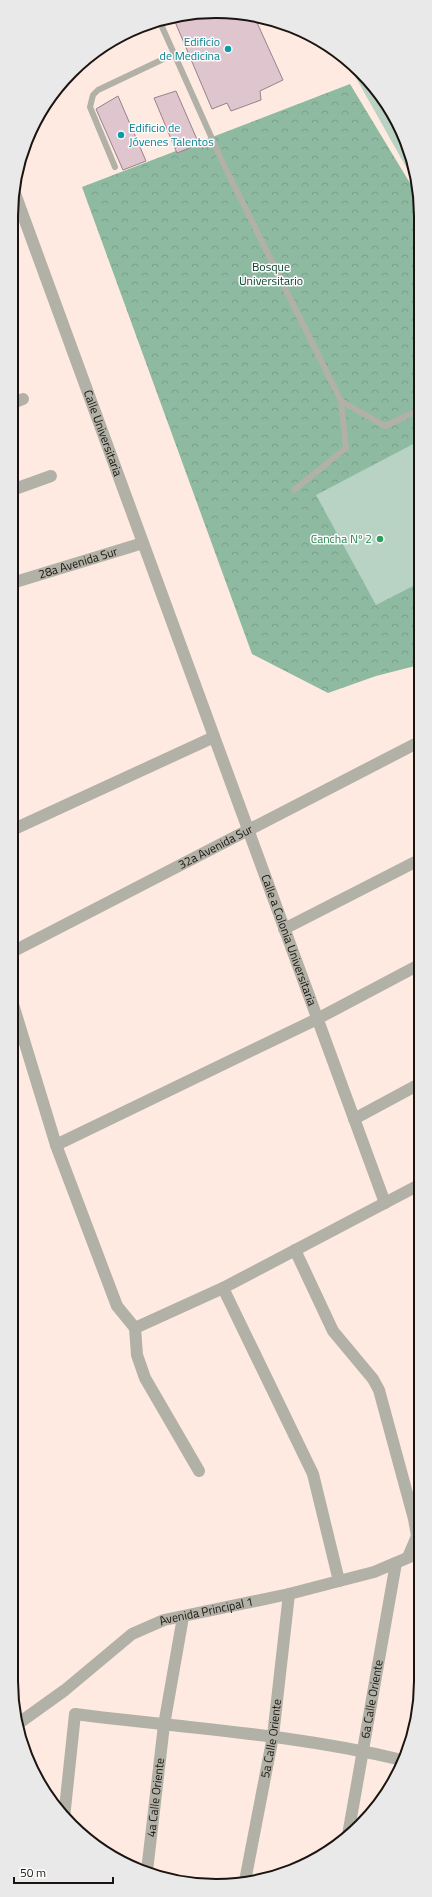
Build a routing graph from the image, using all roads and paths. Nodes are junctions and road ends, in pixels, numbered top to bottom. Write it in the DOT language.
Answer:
graph roads {
  1 [pos="162,26"];
  2 [pos="174,54"];
  3 [pos="115,167"];
  4 [pos="18,202"];
  5 [pos="340,401"];
  6 [pos="414,412"];
  7 [pos="51,476"];
  8 [pos="18,488"];
  9 [pos="294,490"];
  10 [pos="143,542"];
  11 [pos="18,581"];
  12 [pos="192,677"];
  13 [pos="214,737"];
  14 [pos="414,745"];
  15 [pos="18,827"];
  16 [pos="248,830"];
  17 [pos="414,863"];
  18 [pos="284,929"];
  19 [pos="18,949"];
  20 [pos="414,968"];
  21 [pos="317,1019"];
  22 [pos="18,1021"];
  23 [pos="414,1087"];
  24 [pos="354,1119"];
  25 [pos="56,1145"];
  26 [pos="414,1188"];
  27 [pos="385,1203"];
  28 [pos="295,1250"];
  29 [pos="223,1288"];
  30 [pos="135,1328"];
  31 [pos="199,1471"];
  32 [pos="414,1519"];
  33 [pos="414,1555"];
  34 [pos="396,1563"];
  35 [pos="339,1581"];
  36 [pos="289,1594"];
  37 [pos="183,1617"];
  38 [pos="22,1721"];
  39 [pos="164,1725"];
  40 [pos="273,1736"];
  41 [pos="362,1750"];
  42 [pos="398,1759"];
  43 [pos="65,1809"];
  44 [pos="349,1828"];
  45 [pos="148,1867"];
  46 [pos="246,1876"];
  1 -- 2 [label="lane"];
  2 -- 3 [label="lane"];
  2 -- 5 [label="lane"];
  4 -- 10 [label="street, Calle Universitaria"];
  5 -- 6 [label="lane"];
  5 -- 9 [label="lane"];
  7 -- 8 [label="street"];
  10 -- 11 [label="street, 28a Avenida Sur"];
  10 -- 12 [label="street, Calle Universitaria"];
  12 -- 13 [label="street, Calle a Colonia Universitaria"];
  13 -- 15 [label="street"];
  13 -- 16 [label="street, Calle a Colonia Universitaria"];
  14 -- 16 [label="street, 32a Avenida Sur"];
  16 -- 18 [label="street, Calle a Colonia Universitaria"];
  16 -- 19 [label="street, 32a Avenida Sur"];
  17 -- 18 [label="street"];
  18 -- 21 [label="street, Calle a Colonia Universitaria"];
  20 -- 21 [label="street"];
  21 -- 24 [label="street, Calle a Colonia Universitaria"];
  21 -- 25 [label="street"];
  22 -- 25 [label="street"];
  23 -- 24 [label="street"];
  24 -- 27 [label="street, Calle a Colonia Universitaria"];
  25 -- 30 [label="street"];
  26 -- 27 [label="street"];
  27 -- 28 [label="street"];
  28 -- 29 [label="street"];
  28 -- 32 [label="street"];
  29 -- 30 [label="street"];
  29 -- 35 [label="street"];
  30 -- 31 [label="street"];
  33 -- 34 [label="street, Avenida Principal 1"];
  34 -- 35 [label="street, Avenida Principal 1"];
  34 -- 41 [label="street, 6a Calle Oriente"];
  35 -- 36 [label="street, Avenida Principal 1"];
  36 -- 37 [label="street, Avenida Principal 1"];
  36 -- 40 [label="street, 5a Calle Oriente"];
  37 -- 38 [label="street, Avenida Principal 1"];
  37 -- 39 [label="street, 4a Calle Oriente"];
  39 -- 40 [label="street"];
  39 -- 43 [label="street"];
  39 -- 45 [label="street, 4a Calle Oriente"];
  40 -- 41 [label="street"];
  40 -- 46 [label="street, 5a Calle Oriente"];
  41 -- 42 [label="street"];
  41 -- 44 [label="street, 6a Calle Oriente"];
}
